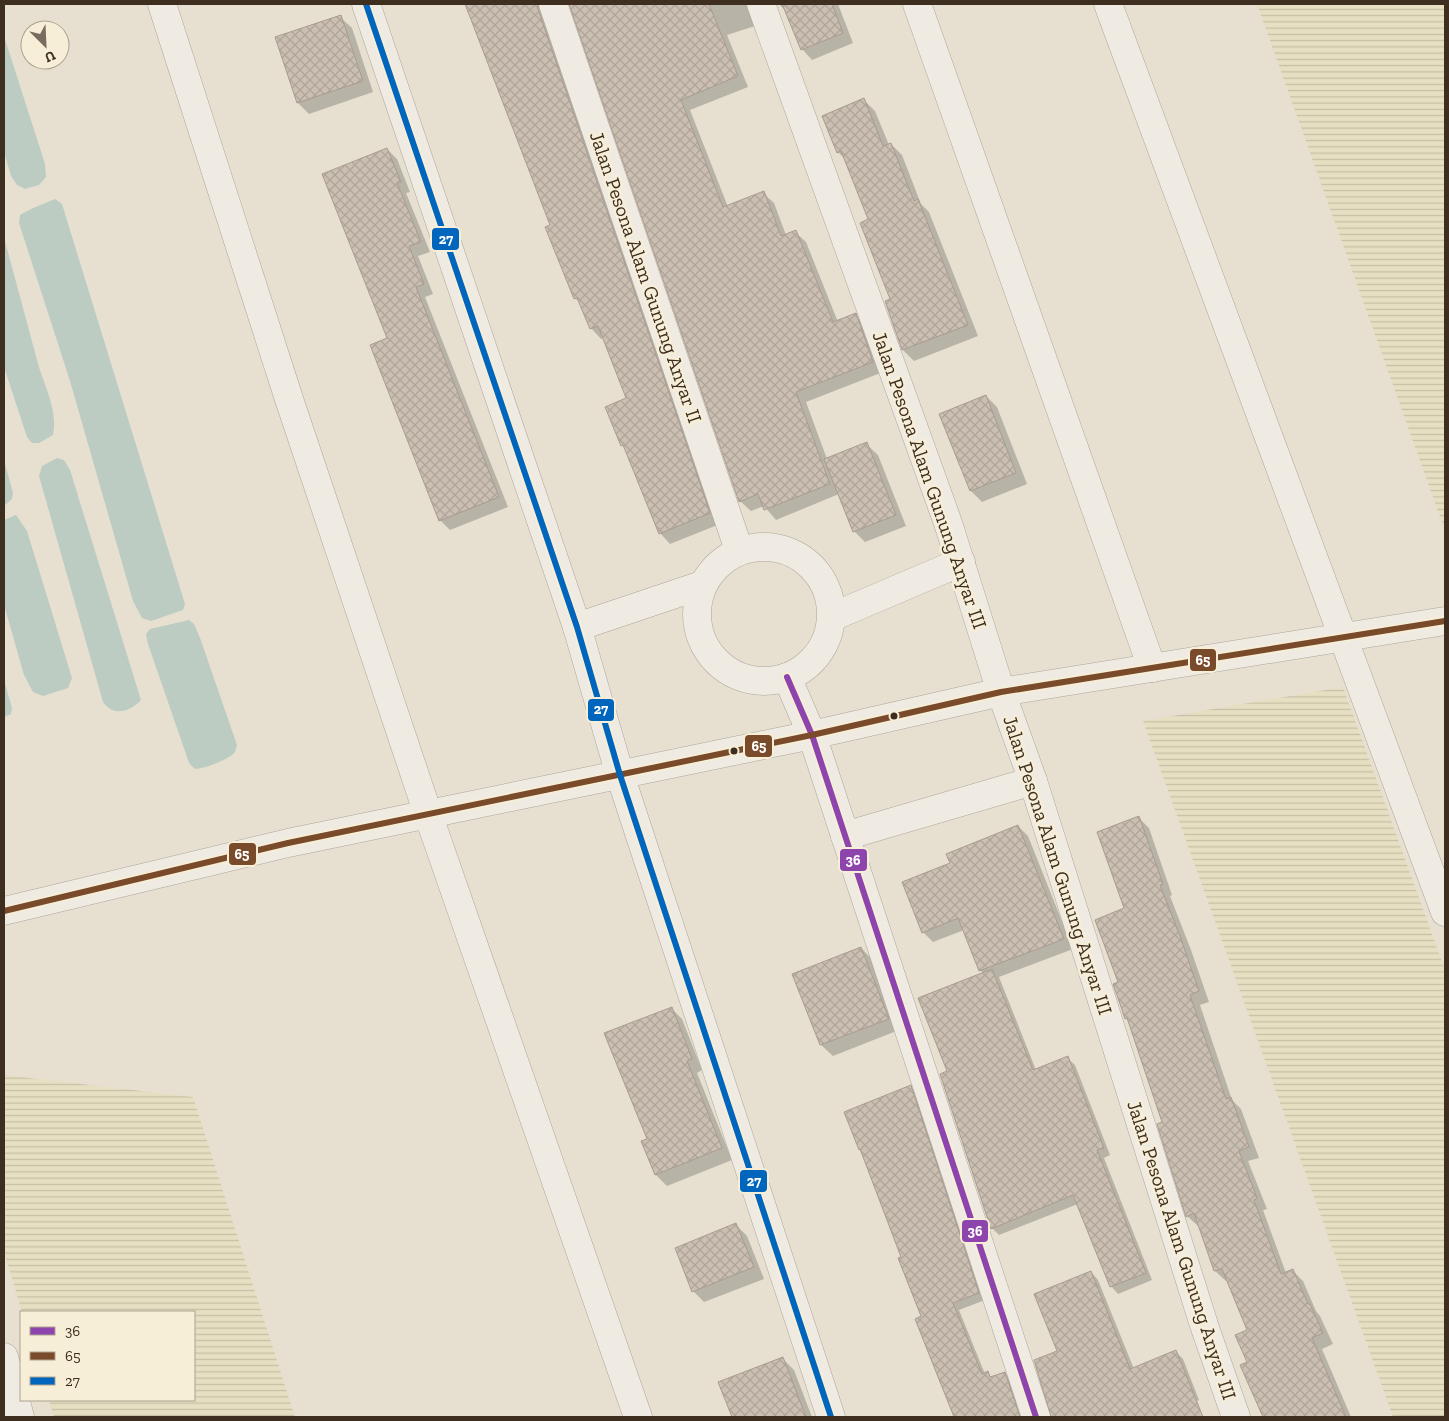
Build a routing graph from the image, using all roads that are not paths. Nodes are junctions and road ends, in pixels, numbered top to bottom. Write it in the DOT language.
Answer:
graph roads {
  1 [pos="162,4"];
  2 [pos="366,4"];
  3 [pos="553,4"];
  4 [pos="761,4"];
  5 [pos="917,4"];
  6 [pos="1108,4"];
  7 [pos="739,550"];
  8 [pos="961,562"];
  9 [pos="702,585"];
  10 [pos="832,617"];
  11 [pos="1445,621"];
  12 [pos="577,627"];
  13 [pos="1342,638"];
  14 [pos="1152,668"];
  15 [pos="787,677"];
  16 [pos="1001,692"];
  17 [pos="812,735"];
  18 [pos="620,775"];
  19 [pos="1033,781"];
  20 [pos="428,814"];
  21 [pos="845,836"];
  22 [pos="4,911"];
  23 [pos="1445,912"];
  24 [pos="4,1357"];
  25 [pos="20,1417"];
  26 [pos="638,1417"];
  27 [pos="831,1417"];
  28 [pos="1036,1417"];
  29 [pos="1236,1417"];
  1 -- 20 [label="street"];
  2 -- 12 [label="street"];
  3 -- 7 [label="street, Jalan Pesona Alam Gunung Anyar II"];
  4 -- 8 [label="street, Jalan Pesona Alam Gunung Anyar III"];
  5 -- 14 [label="street"];
  6 -- 13 [label="street"];
  7 -- 9 [label="street"];
  7 -- 10 [label="street"];
  8 -- 10 [label="street"];
  8 -- 16 [label="street, Jalan Pesona Alam Gunung Anyar III"];
  9 -- 12 [label="street"];
  9 -- 15 [label="street"];
  10 -- 15 [label="street"];
  11 -- 13 [label="street"];
  12 -- 18 [label="street"];
  13 -- 14 [label="street"];
  13 -- 23 [label="street"];
  14 -- 16 [label="street"];
  15 -- 17 [label="street"];
  16 -- 17 [label="street"];
  16 -- 19 [label="street, Jalan Pesona Alam Gunung Anyar III"];
  17 -- 18 [label="street"];
  17 -- 21 [label="street"];
  18 -- 20 [label="street"];
  18 -- 27 [label="street"];
  19 -- 21 [label="street"];
  19 -- 29 [label="street, Jalan Pesona Alam Gunung Anyar III"];
  20 -- 22 [label="street"];
  20 -- 26 [label="street"];
  21 -- 28 [label="street"];
  24 -- 25 [label="street"];
}
